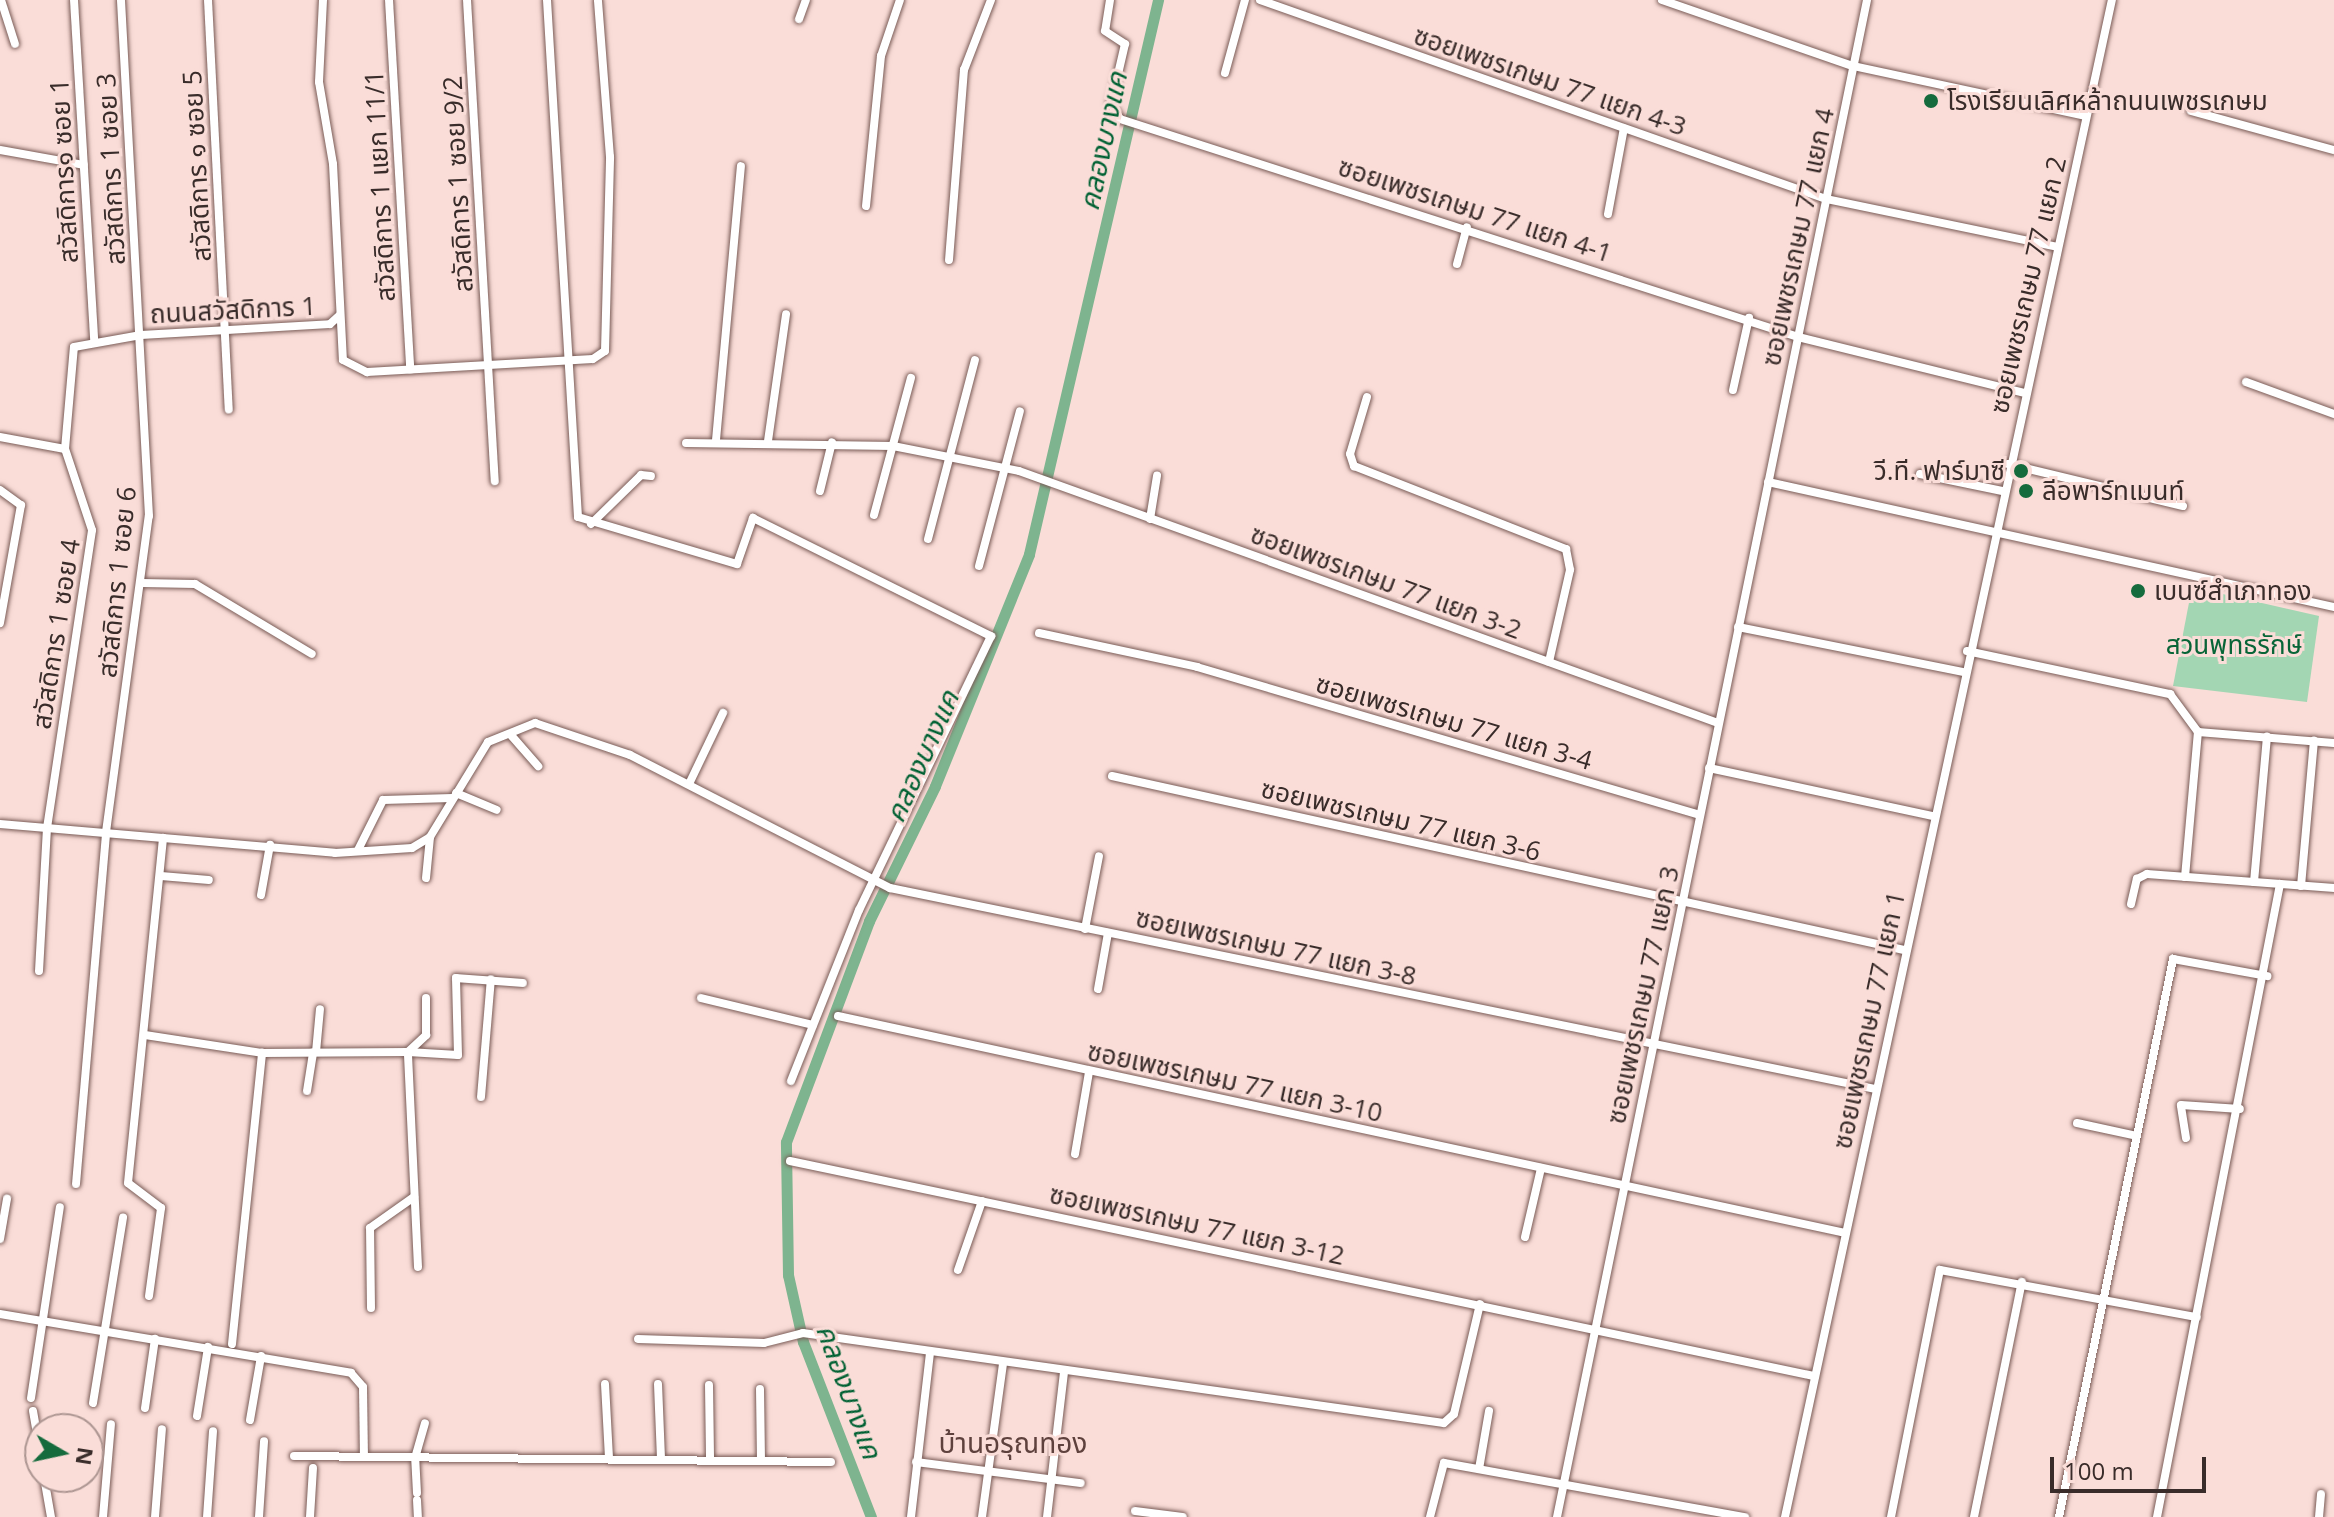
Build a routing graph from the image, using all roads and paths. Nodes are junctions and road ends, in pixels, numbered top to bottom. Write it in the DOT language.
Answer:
graph roads {
  1 [pos="1,0"];
  2 [pos="74,0"];
  3 [pos="121,0"];
  4 [pos="208,0"];
  5 [pos="323,0"];
  6 [pos="389,0"];
  7 [pos="467,0"];
  8 [pos="547,0"];
  9 [pos="598,0"];
  10 [pos="806,0"];
  11 [pos="900,0"];
  12 [pos="991,0"];
  13 [pos="1110,0"];
  14 [pos="1245,0"];
  15 [pos="1260,0"];
  16 [pos="1662,0"];
  17 [pos="1867,0"];
  18 [pos="2112,0"];
  19 [pos="799,19"];
  20 [pos="15,44"];
  21 [pos="1853,66"];
  22 [pos="1225,73"];
  23 [pos="2191,111"];
  24 [pos="2086,116"];
  25 [pos="1624,128"];
  26 [pos="0,150"];
  27 [pos="2334,150"];
  28 [pos="84,165"];
  29 [pos="741,166"];
  30 [pos="1826,199"];
  31 [pos="866,206"];
  32 [pos="1608,214"];
  33 [pos="1467,227"];
  34 [pos="2057,247"];
  35 [pos="949,260"];
  36 [pos="1457,264"];
  37 [pos="341,314"];
  38 [pos="786,314"];
  39 [pos="1749,318"];
  40 [pos="226,330"];
  41 [pos="141,335"];
  42 [pos="1798,337"];
  43 [pos="94,340"];
  44 [pos="975,360"];
  45 [pos="568,361"];
  46 [pos="489,365"];
  47 [pos="410,369"];
  48 [pos="911,378"];
  49 [pos="2246,382"];
  50 [pos="1733,390"];
  51 [pos="2024,393"];
  52 [pos="1367,397"];
  53 [pos="229,409"];
  54 [pos="1020,411"];
  55 [pos="2334,414"];
  56 [pos="0,437"];
  57 [pos="716,440"];
  58 [pos="768,441"];
  59 [pos="832,442"];
  60 [pos="686,443"];
  61 [pos="893,446"];
  62 [pos="65,449"];
  63 [pos="950,456"];
  64 [pos="2008,464"];
  65 [pos="1004,468"];
  66 [pos="1920,474"];
  67 [pos="651,476"];
  68 [pos="1157,476"];
  69 [pos="495,481"];
  70 [pos="1768,482"];
  71 [pos="0,490"];
  72 [pos="820,491"];
  73 [pos="2002,491"];
  74 [pos="2183,506"];
  75 [pos="874,515"];
  76 [pos="1150,519"];
  77 [pos="591,524"];
  78 [pos="1993,532"];
  79 [pos="928,539"];
  80 [pos="979,566"];
  81 [pos="142,583"];
  82 [pos="2334,607"];
  83 [pos="0,623"];
  84 [pos="1738,627"];
  85 [pos="1039,633"];
  86 [pos="1967,651"];
  87 [pos="312,654"];
  88 [pos="1549,662"];
  89 [pos="1963,672"];
  90 [pos="723,713"];
  91 [pos="1718,723"];
  92 [pos="2198,732"];
  93 [pos="510,734"];
  94 [pos="2267,737"];
  95 [pos="2314,741"];
  96 [pos="2334,743"];
  97 [pos="538,766"];
  98 [pos="1709,768"];
  99 [pos="1112,776"];
  100 [pos="689,784"];
  101 [pos="454,795"];
  102 [pos="497,810"];
  103 [pos="1700,815"];
  104 [pos="1932,816"];
  105 [pos="0,824"];
  106 [pos="47,828"];
  107 [pos="106,832"];
  108 [pos="430,837"];
  109 [pos="163,838"];
  110 [pos="270,845"];
  111 [pos="358,850"];
  112 [pos="1099,856"];
  113 [pos="161,876"];
  114 [pos="2185,877"];
  115 [pos="426,878"];
  116 [pos="209,880"];
  117 [pos="874,880"];
  118 [pos="2254,882"];
  119 [pos="2280,884"];
  120 [pos="2301,886"];
  121 [pos="2334,888"];
  122 [pos="261,895"];
  123 [pos="1682,904"];
  124 [pos="2131,904"];
  125 [pos="1085,929"];
  126 [pos="1108,933"];
  127 [pos="1904,950"];
  128 [pos="39,971"];
  129 [pos="2267,976"];
  130 [pos="491,979"];
  131 [pos="523,983"];
  132 [pos="1098,989"];
  133 [pos="426,998"];
  134 [pos="701,998"];
  135 [pos="320,1009"];
  136 [pos="838,1016"];
  137 [pos="813,1025"];
  138 [pos="145,1035"];
  139 [pos="1653,1044"];
  140 [pos="314,1052"];
  141 [pos="408,1052"];
  142 [pos="262,1053"];
  143 [pos="1089,1072"];
  144 [pos="791,1081"];
  145 [pos="1875,1089"];
  146 [pos="307,1091"];
  147 [pos="481,1097"];
  148 [pos="2240,1109"];
  149 [pos="2077,1123"];
  150 [pos="2137,1136"];
  151 [pos="2186,1138"];
  152 [pos="1075,1154"];
  153 [pos="790,1161"];
  154 [pos="1541,1168"];
  155 [pos="76,1184"];
  156 [pos="1624,1186"];
  157 [pos="414,1197"];
  158 [pos="7,1199"];
  159 [pos="982,1201"];
  160 [pos="60,1207"];
  161 [pos="123,1217"];
  162 [pos="1845,1233"];
  163 [pos="1525,1237"];
  164 [pos="0,1239"];
  165 [pos="418,1267"];
  166 [pos="958,1270"];
  167 [pos="2022,1282"];
  168 [pos="149,1296"];
  169 [pos="2104,1298"];
  170 [pos="1480,1304"];
  171 [pos="371,1308"];
  172 [pos="0,1314"];
  173 [pos="2197,1317"];
  174 [pos="43,1321"];
  175 [pos="1595,1328"];
  176 [pos="104,1330"];
  177 [pos="155,1339"];
  178 [pos="638,1339"];
  179 [pos="232,1344"];
  180 [pos="208,1347"];
  181 [pos="930,1352"];
  182 [pos="261,1356"];
  183 [pos="1003,1364"];
  184 [pos="1064,1373"];
  185 [pos="1814,1376"];
  186 [pos="605,1384"];
  187 [pos="658,1384"];
  188 [pos="709,1385"];
  189 [pos="760,1389"];
  190 [pos="31,1398"];
  191 [pos="93,1403"];
  192 [pos="145,1408"];
  193 [pos="1489,1411"];
  194 [pos="197,1416"];
  195 [pos="250,1420"];
  196 [pos="425,1423"];
  197 [pos="111,1424"];
  198 [pos="162,1429"];
  199 [pos="213,1431"];
  200 [pos="264,1441"];
  201 [pos="294,1456"];
  202 [pos="364,1457"];
  203 [pos="415,1458"];
  204 [pos="609,1459"];
  205 [pos="661,1460"];
  206 [pos="710,1460"];
  207 [pos="761,1461"];
  208 [pos="831,1462"];
  209 [pos="916,1462"];
  210 [pos="313,1468"];
  211 [pos="1479,1469"];
  212 [pos="988,1471"];
  213 [pos="1051,1479"];
  214 [pos="1081,1483"];
  215 [pos="1564,1483"];
  216 [pos="47,1493"];
  217 [pos="2321,1494"];
  218 [pos="1135,1511"];
  219 [pos="51,1517"];
  220 [pos="103,1517"];
  221 [pos="155,1517"];
  222 [pos="207,1517"];
  223 [pos="259,1517"];
  224 [pos="310,1517"];
  225 [pos="418,1517"];
  226 [pos="911,1517"];
  227 [pos="982,1517"];
  228 [pos="1047,1517"];
  229 [pos="1183,1517"];
  230 [pos="1430,1517"];
  231 [pos="1557,1517"];
  232 [pos="1745,1517"];
  233 [pos="1785,1517"];
  234 [pos="1891,1517"];
  235 [pos="1974,1517"];
  236 [pos="2059,1517"];
  237 [pos="2157,1517"];
  238 [pos="2319,1517"];
  1 -- 20 [label="street"];
  2 -- 28 [label="street, สวัสดิการ๑ ซอย 1"];
  3 -- 41 [label="street, สวัสดิการ 1 ซอย 3"];
  4 -- 40 [label="street, สวัสดิการ ๑ ซอย 5"];
  5 -- 37 [label="street, ถนนสวัสดิการ 1"];
  6 -- 47 [label="street, สวัสดิการ 1 แยก 11/1"];
  7 -- 46 [label="street, สวัสดิการ 1 ซอย 9/2"];
  8 -- 45 [label="street"];
  9 -- 45 [label="street"];
  10 -- 19 [label="street"];
  11 -- 31 [label="street"];
  12 -- 35 [label="street"];
  13 -- 33 [label="street, ซอยเพชรเกษม 77 แยก 4-1"];
  14 -- 22 [label="street"];
  15 -- 25 [label="street, ซอยเพชรเกษม 77 แยก 4-3"];
  16 -- 21 [label="street"];
  17 -- 21 [label="street, ซอยเพชรเกษม 77 แยก 4"];
  18 -- 24 [label="street, ซอยเพชรเกษม 77 แยก 2"];
  21 -- 24 [label="street"];
  21 -- 30 [label="street, ซอยเพชรเกษม 77 แยก 4"];
  23 -- 27 [label="street"];
  24 -- 34 [label="street, ซอยเพชรเกษม 77 แยก 2"];
  25 -- 30 [label="street, ซอยเพชรเกษม 77 แยก 4-3"];
  25 -- 32 [label="street"];
  26 -- 28 [label="street"];
  28 -- 43 [label="street, สวัสดิการ๑ ซอย 1"];
  29 -- 57 [label="street"];
  30 -- 34 [label="street, ซอยเพชรเกษม 77 แยก 4-3"];
  30 -- 42 [label="street, ซอยเพชรเกษม 77 แยก 4"];
  33 -- 36 [label="street"];
  33 -- 39 [label="street, ซอยเพชรเกษม 77 แยก 4-1"];
  34 -- 51 [label="street, ซอยเพชรเกษม 77 แยก 2"];
  37 -- 40 [label="street, ถนนสวัสดิการ 1"];
  37 -- 47 [label="street"];
  38 -- 58 [label="street"];
  39 -- 42 [label="street, ซอยเพชรเกษม 77 แยก 4-1"];
  39 -- 50 [label="street"];
  40 -- 41 [label="street, ถนนสวัสดิการ 1"];
  40 -- 53 [label="street, สวัสดิการ ๑ ซอย 5"];
  41 -- 43 [label="street, ถนนสวัสดิการ 1"];
  41 -- 81 [label="street, สวัสดิการ 1 ซอย 6"];
  42 -- 51 [label="street, ซอยเพชรเกษม 77 แยก 4-1"];
  42 -- 70 [label="street, ซอยเพชรเกษม 77 แยก 4"];
  43 -- 62 [label="street"];
  44 -- 63 [label="street"];
  45 -- 46 [label="street"];
  45 -- 77 [label="street"];
  46 -- 47 [label="street"];
  46 -- 69 [label="street, สวัสดิการ 1 ซอย 9/2"];
  48 -- 61 [label="street"];
  49 -- 55 [label="street"];
  51 -- 64 [label="street, ซอยเพชรเกษม 77 แยก 2"];
  52 -- 88 [label="street"];
  54 -- 65 [label="street"];
  56 -- 62 [label="street"];
  57 -- 58 [label="street, ซอยเพชรเกษม 77 แยก 3-2"];
  57 -- 60 [label="street, ซอยเพชรเกษม 77 แยก 3-2"];
  58 -- 59 [label="street, ซอยเพชรเกษม 77 แยก 3-2"];
  59 -- 61 [label="street, ซอยเพชรเกษม 77 แยก 3-2"];
  59 -- 72 [label="street"];
  61 -- 63 [label="street, ซอยเพชรเกษม 77 แยก 3-2"];
  61 -- 75 [label="street"];
  62 -- 106 [label="street, สวัสดิการ 1 ซอย 4"];
  63 -- 65 [label="street, ซอยเพชรเกษม 77 แยก 3-2"];
  63 -- 79 [label="street"];
  64 -- 73 [label="street, ซอยเพชรเกษม 77 แยก 2"];
  64 -- 74 [label="street"];
  65 -- 76 [label="street, ซอยเพชรเกษม 77 แยก 3-2"];
  65 -- 80 [label="street"];
  66 -- 73 [label="street"];
  67 -- 77 [label="street"];
  68 -- 76 [label="street"];
  70 -- 78 [label="street"];
  70 -- 84 [label="street, ซอยเพชรเกษม 77 แยก 3"];
  71 -- 83 [label="street"];
  73 -- 78 [label="street, ซอยเพชรเกษม 77 แยก 2"];
  76 -- 88 [label="street, ซอยเพชรเกษม 77 แยก 3-2"];
  77 -- 117 [label="street"];
  78 -- 82 [label="street"];
  78 -- 86 [label="street, ซอยเพชรเกษม 77 แยก 1"];
  81 -- 87 [label="street"];
  81 -- 107 [label="street, สวัสดิการ 1 ซอย 6"];
  84 -- 89 [label="street"];
  84 -- 91 [label="street, ซอยเพชรเกษม 77 แยก 3"];
  85 -- 103 [label="street, ซอยเพชรเกษม 77 แยก 3-4"];
  86 -- 89 [label="street, ซอยเพชรเกษม 77 แยก 1"];
  86 -- 92 [label="street"];
  88 -- 91 [label="street, ซอยเพชรเกษม 77 แยก 3-2"];
  89 -- 104 [label="street, ซอยเพชรเกษม 77 แยก 1"];
  90 -- 100 [label="street"];
  91 -- 98 [label="street, ซอยเพชรเกษม 77 แยก 3"];
  92 -- 94 [label="street"];
  92 -- 114 [label="street"];
  93 -- 97 [label="street"];
  93 -- 100 [label="street, ซอยเพชรเกษม 77 แยก 3-8"];
  93 -- 101 [label="street"];
  94 -- 95 [label="street"];
  94 -- 118 [label="street"];
  95 -- 96 [label="street"];
  95 -- 120 [label="street"];
  98 -- 103 [label="street, ซอยเพชรเกษม 77 แยก 3"];
  98 -- 104 [label="street"];
  99 -- 123 [label="street, ซอยเพชรเกษม 77 แยก 3-6"];
  100 -- 117 [label="street, ซอยเพชรเกษม 77 แยก 3-8"];
  101 -- 102 [label="street"];
  101 -- 108 [label="street"];
  101 -- 111 [label="street"];
  103 -- 123 [label="street, ซอยเพชรเกษม 77 แยก 3"];
  104 -- 127 [label="street, ซอยเพชรเกษม 77 แยก 1"];
  105 -- 106 [label="street"];
  106 -- 107 [label="street"];
  106 -- 128 [label="street, สวัสดิการ 1 ซอย 4"];
  107 -- 109 [label="street"];
  107 -- 155 [label="street, สวัสดิการ 1 ซอย 6"];
  108 -- 111 [label="street"];
  108 -- 115 [label="street"];
  109 -- 110 [label="street"];
  109 -- 113 [label="street"];
  110 -- 111 [label="street"];
  110 -- 122 [label="street"];
  112 -- 125 [label="street"];
  113 -- 116 [label="street"];
  113 -- 138 [label="street"];
  114 -- 118 [label="street"];
  114 -- 124 [label="street"];
  117 -- 125 [label="street, ซอยเพชรเกษม 77 แยก 3-8"];
  117 -- 137 [label="street"];
  118 -- 119 [label="street"];
  119 -- 120 [label="street"];
  119 -- 129 [label="street"];
  120 -- 121 [label="street"];
  123 -- 127 [label="street, ซอยเพชรเกษม 77 แยก 3-6"];
  123 -- 139 [label="street, ซอยเพชรเกษม 77 แยก 3"];
  125 -- 126 [label="street, ซอยเพชรเกษม 77 แยก 3-8"];
  126 -- 132 [label="street"];
  126 -- 139 [label="street, ซอยเพชรเกษม 77 แยก 3-8"];
  127 -- 145 [label="street, ซอยเพชรเกษม 77 แยก 1"];
  129 -- 148 [label="street"];
  129 -- 150 [label="street"];
  130 -- 131 [label="street"];
  130 -- 141 [label="street"];
  130 -- 147 [label="street"];
  133 -- 141 [label="street"];
  134 -- 137 [label="street"];
  135 -- 140 [label="street"];
  136 -- 143 [label="street, ซอยเพชรเกษม 77 แยก 3-10"];
  137 -- 144 [label="street"];
  138 -- 142 [label="street"];
  138 -- 168 [label="street"];
  139 -- 145 [label="street, ซอยเพชรเกษม 77 แยก 3-8"];
  139 -- 156 [label="street, ซอยเพชรเกษม 77 แยก 3"];
  140 -- 141 [label="street"];
  140 -- 142 [label="street"];
  140 -- 146 [label="street"];
  141 -- 157 [label="street"];
  142 -- 179 [label="street"];
  143 -- 152 [label="street"];
  143 -- 154 [label="street, ซอยเพชรเกษม 77 แยก 3-10"];
  145 -- 162 [label="street, ซอยเพชรเกษม 77 แยก 1"];
  148 -- 151 [label="street"];
  148 -- 173 [label="street"];
  149 -- 150 [label="street"];
  150 -- 169 [label="street"];
  153 -- 159 [label="street, ซอยเพชรเกษม 77 แยก 3-12"];
  154 -- 156 [label="street, ซอยเพชรเกษม 77 แยก 3-10"];
  154 -- 163 [label="street"];
  156 -- 162 [label="street, ซอยเพชรเกษม 77 แยก 3-10"];
  156 -- 175 [label="street, ซอยเพชรเกษม 77 แยก 3"];
  157 -- 165 [label="street"];
  157 -- 171 [label="street"];
  158 -- 164 [label="street"];
  159 -- 166 [label="street"];
  159 -- 170 [label="street, ซอยเพชรเกษม 77 แยก 3-12"];
  160 -- 174 [label="street"];
  161 -- 176 [label="street"];
  162 -- 185 [label="street, ซอยเพชรเกษม 77 แยก 1"];
  167 -- 169 [label="street"];
  167 -- 234 [label="street"];
  167 -- 235 [label="street"];
  169 -- 173 [label="street"];
  169 -- 236 [label="street"];
  170 -- 175 [label="street, ซอยเพชรเกษม 77 แยก 3-12"];
  170 -- 184 [label="street"];
  172 -- 174 [label="street"];
  173 -- 237 [label="street"];
  174 -- 176 [label="street"];
  174 -- 190 [label="street"];
  175 -- 185 [label="street, ซอยเพชรเกษม 77 แยก 3-12"];
  175 -- 215 [label="street, ซอยเพชรเกษม 77 แยก 3"];
  176 -- 177 [label="street"];
  176 -- 191 [label="street"];
  177 -- 180 [label="street"];
  177 -- 192 [label="street"];
  178 -- 181 [label="street"];
  180 -- 182 [label="street"];
  180 -- 194 [label="street"];
  181 -- 183 [label="street"];
  181 -- 209 [label="street"];
  182 -- 195 [label="street"];
  182 -- 202 [label="street"];
  183 -- 184 [label="street"];
  183 -- 212 [label="street"];
  184 -- 213 [label="street"];
  185 -- 233 [label="street, ซอยเพชรเกษม 77 แยก 1"];
  186 -- 204 [label="street"];
  187 -- 205 [label="street"];
  188 -- 206 [label="street"];
  189 -- 207 [label="street"];
  193 -- 211 [label="street"];
  196 -- 203 [label="street"];
  197 -- 220 [label="street"];
  198 -- 221 [label="street"];
  199 -- 222 [label="street"];
  200 -- 223 [label="street"];
  201 -- 202 [label="street"];
  202 -- 203 [label="street"];
  203 -- 204 [label="street"];
  203 -- 225 [label="street"];
  204 -- 205 [label="street"];
  205 -- 206 [label="street"];
  206 -- 207 [label="street"];
  207 -- 208 [label="street"];
  209 -- 212 [label="street"];
  209 -- 226 [label="street"];
  210 -- 224 [label="street"];
  211 -- 215 [label="street"];
  211 -- 230 [label="street"];
  212 -- 213 [label="street"];
  212 -- 227 [label="street"];
  213 -- 214 [label="street"];
  213 -- 228 [label="street"];
  215 -- 231 [label="street, ซอยเพชรเกษม 77 แยก 3"];
  215 -- 232 [label="street"];
  216 -- 219 [label="street"];
  217 -- 238 [label="street"];
  218 -- 229 [label="street"];
}
